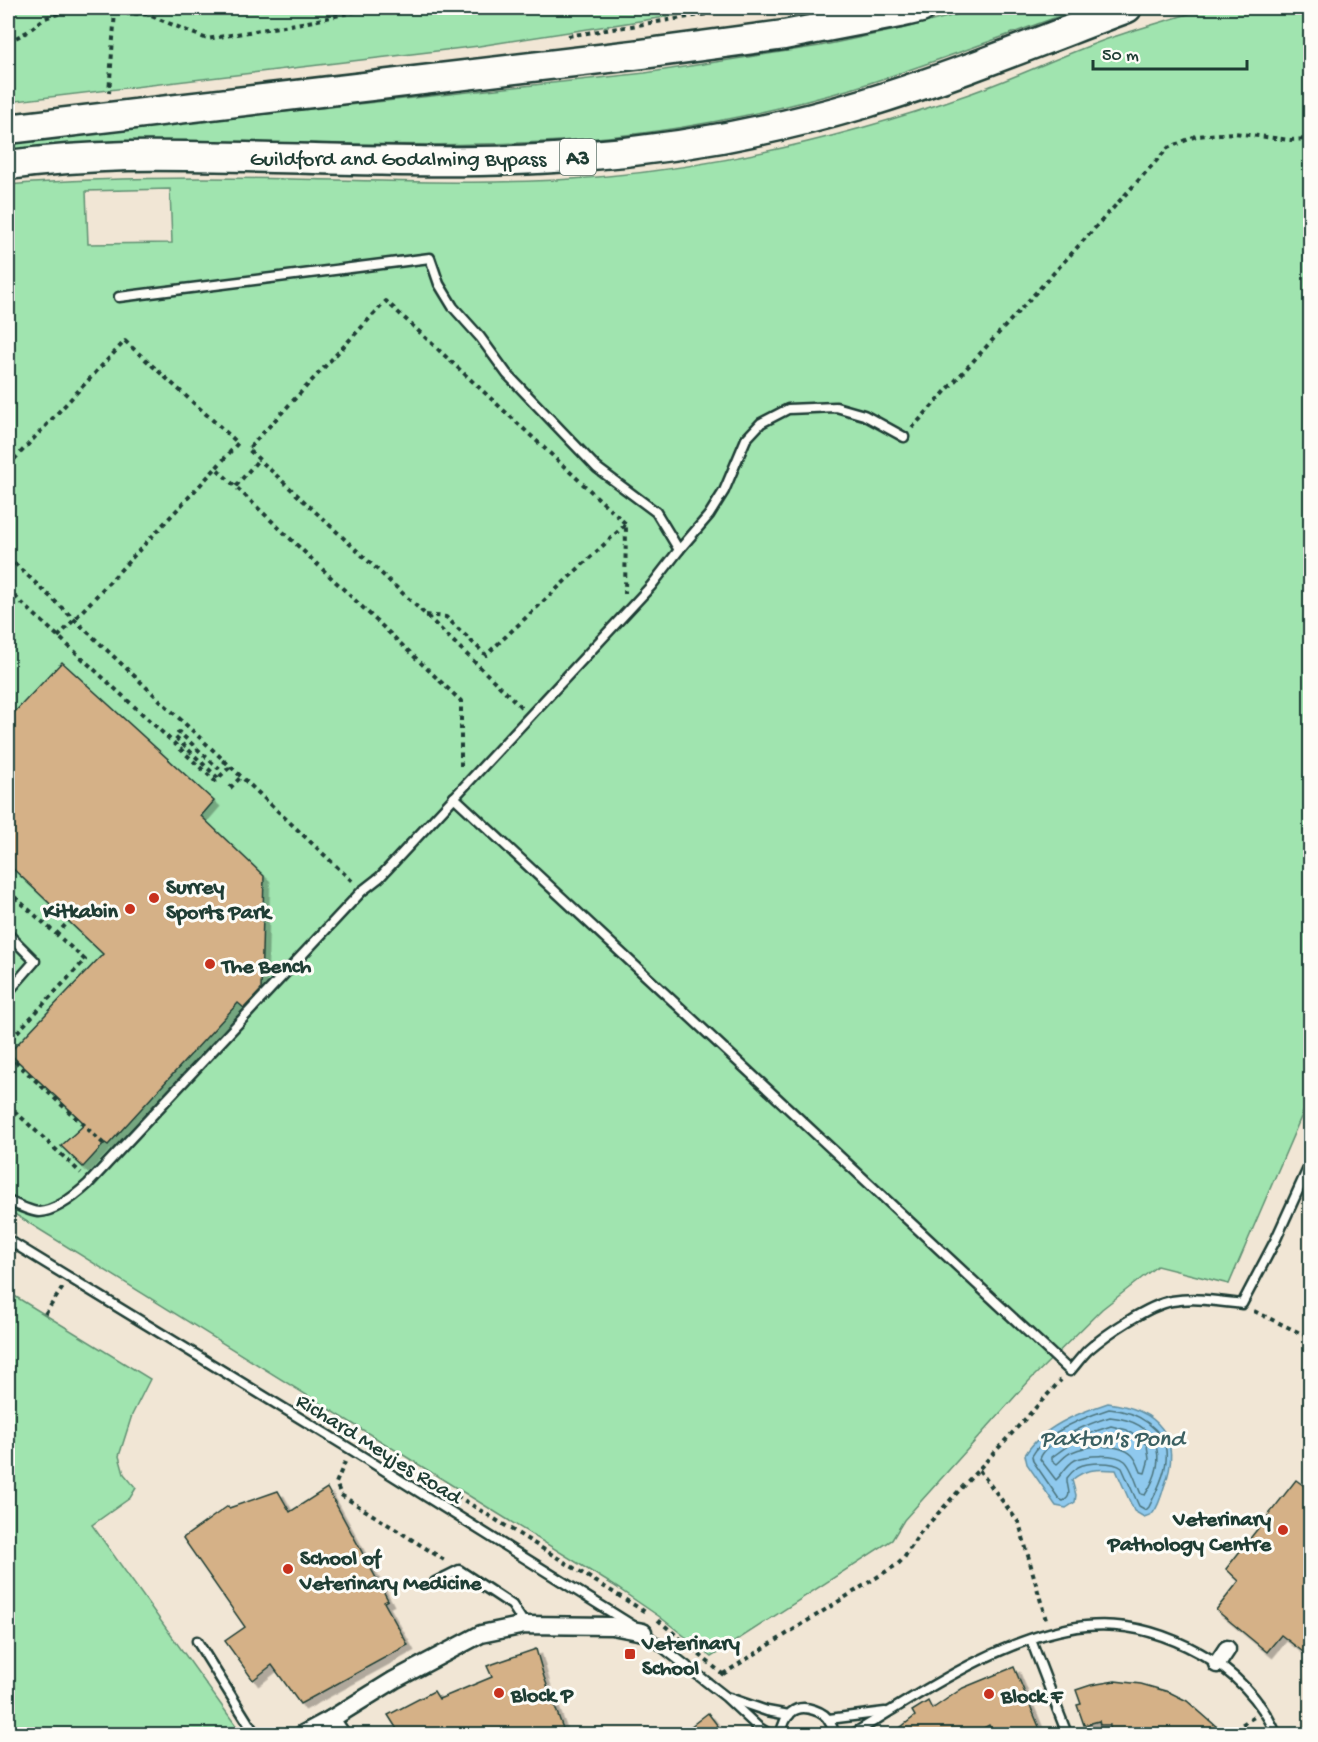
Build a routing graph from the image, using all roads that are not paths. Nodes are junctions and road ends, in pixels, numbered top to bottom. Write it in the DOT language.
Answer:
graph roads {
  1 [pos="921,8"];
  2 [pos="1127,8"];
  3 [pos="8,129"];
  4 [pos="8,165"];
  5 [pos="119,297"];
  6 [pos="904,437"];
  7 [pos="679,550"];
  8 [pos="454,797"];
  9 [pos="8,934"];
  10 [pos="8,992"];
  11 [pos="1311,1164"];
  12 [pos="8,1201"];
  13 [pos="8,1240"];
  14 [pos="435,1582"];
  15 [pos="525,1625"];
  16 [pos="643,1632"];
  17 [pos="1031,1640"];
  18 [pos="197,1641"];
  19 [pos="1227,1649"];
  20 [pos="1217,1664"];
  21 [pos="726,1697"];
  22 [pos="890,1712"];
  23 [pos="789,1715"];
  24 [pos="331,1719"];
  25 [pos="829,1719"];
  26 [pos="255,1734"];
  27 [pos="303,1734"];
  28 [pos="341,1734"];
  29 [pos="769,1734"];
  30 [pos="781,1734"];
  31 [pos="835,1734"];
  32 [pos="853,1734"];
  33 [pos="1067,1734"];
  34 [pos="1276,1734"];
  1 -- 3 [label="highway"];
  2 -- 4 [label="highway, Guildford and Godalming Bypass / A3"];
  5 -- 7 [label="lane"];
  6 -- 7 [label="lane"];
  7 -- 8 [label="lane"];
  8 -- 11 [label="lane"];
  8 -- 12 [label="lane"];
  9 -- 10 [label="lane"];
  13 -- 16 [label="lane, Richard Meyjes Road"];
  14 -- 15 [label="lane"];
  15 -- 16 [label="street"];
  15 -- 24 [label="street"];
  16 -- 21 [label="lane, Richard Meyjes Road"];
  17 -- 20 [label="lane"];
  17 -- 22 [label="lane"];
  17 -- 33 [label="lane"];
  18 -- 26 [label="lane"];
  19 -- 20 [label="street"];
  20 -- 34 [label="lane"];
  21 -- 23 [label="lane, Richard Meyjes Road"];
  21 -- 29 [label="lane, Richard Meyjes Road"];
  22 -- 25 [label="lane"];
  22 -- 32 [label="lane"];
  23 -- 25 [label="lane"];
  23 -- 30 [label="lane"];
  24 -- 27 [label="street"];
  24 -- 28 [label="street"];
  25 -- 31 [label="lane"];
}
